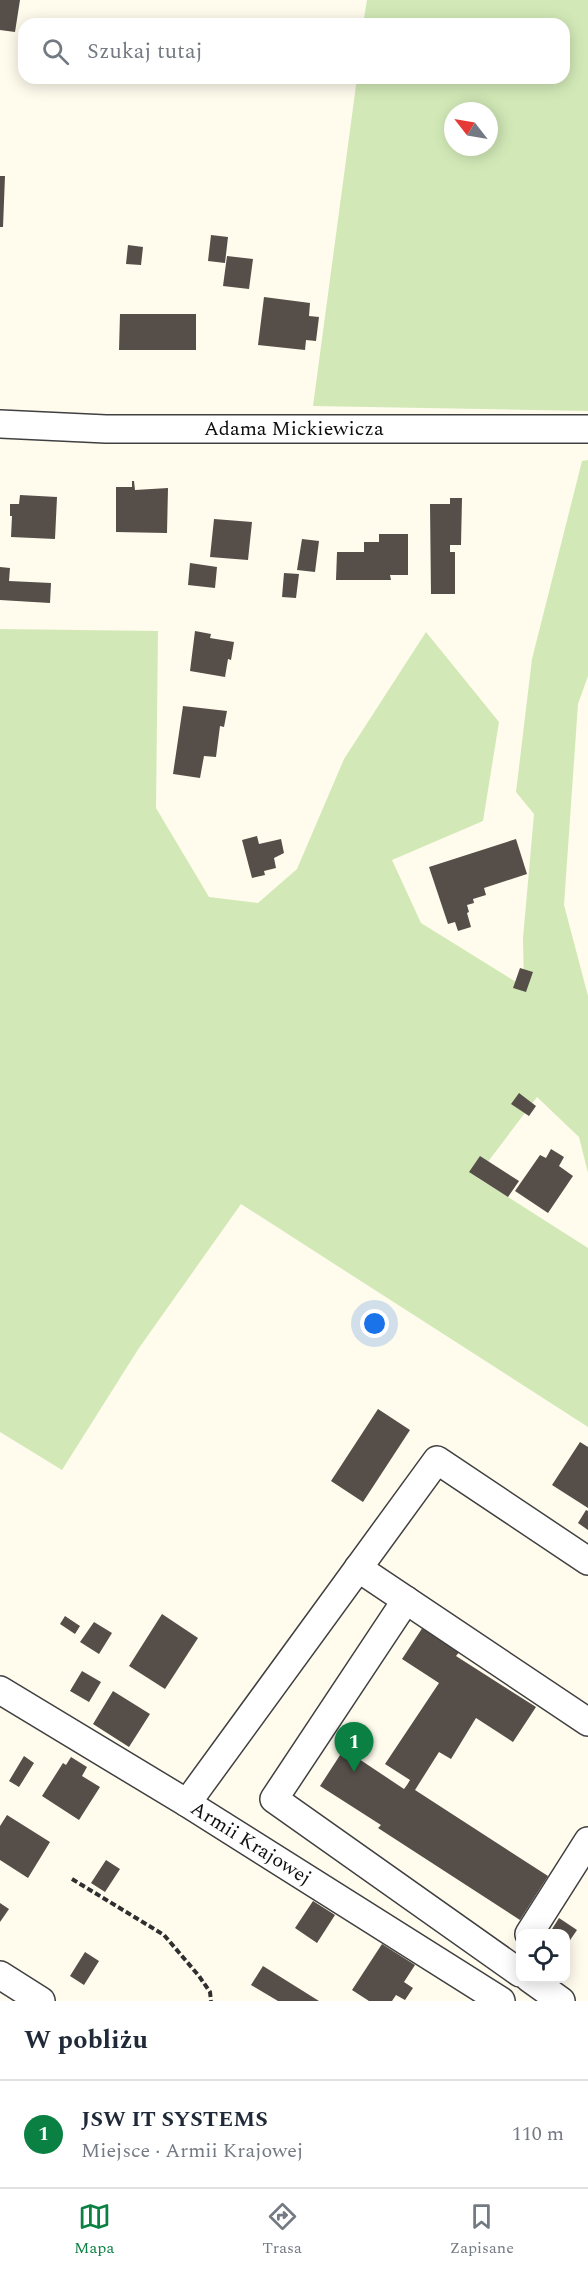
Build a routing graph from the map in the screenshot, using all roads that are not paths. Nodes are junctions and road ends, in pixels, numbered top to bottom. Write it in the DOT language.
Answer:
graph roads {
  1 [pos="0,424"];
  2 [pos="588,429"];
  3 [pos="588,1561"];
  4 [pos="358,1568"];
  5 [pos="406,1600"];
  6 [pos="0,1690"];
  7 [pos="588,1722"];
  8 [pos="187,1803"];
  9 [pos="588,1841"];
  10 [pos="533,1929"];
  11 [pos="516,1963"];
  12 [pos="0,1975"];
  13 [pos="540,1983"];
  14 [pos="41,2001"];
  15 [pos="501,2001"];
  16 [pos="561,2001"];
  1 -- 2 [label="street, Adama Mickiewicza"];
  3 -- 4 [label="street"];
  4 -- 5 [label="street"];
  4 -- 8 [label="street"];
  5 -- 7 [label="street"];
  5 -- 11 [label="street"];
  6 -- 8 [label="street, Armii Krajowej"];
  8 -- 15 [label="street, Armii Krajowej"];
  9 -- 10 [label="street"];
  12 -- 14 [label="street"];
  13 -- 16 [label="street"];
}
